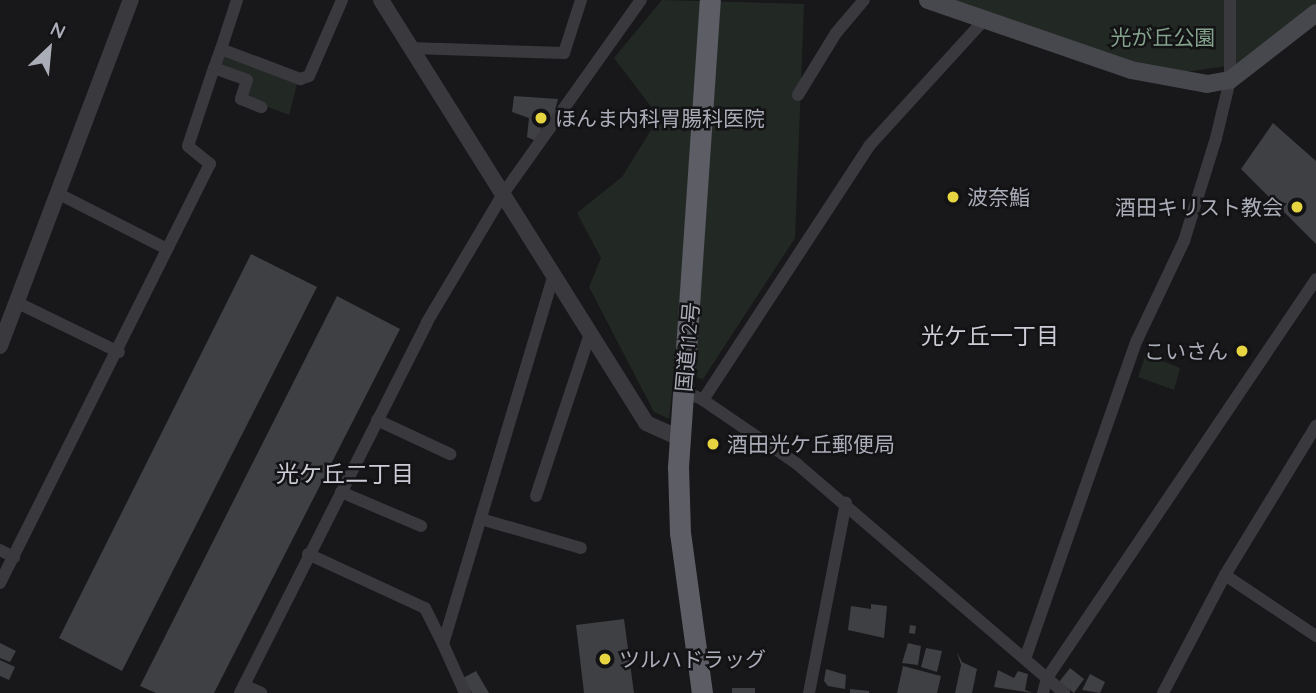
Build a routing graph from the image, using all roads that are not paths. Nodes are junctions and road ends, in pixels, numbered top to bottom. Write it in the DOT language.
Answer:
graph roads {
  1 [pos="131,0"];
  2 [pos="237,0"];
  3 [pos="341,0"];
  4 [pos="381,0"];
  5 [pos="581,0"];
  6 [pos="641,0"];
  7 [pos="710,0"];
  8 [pos="864,0"];
  9 [pos="928,0"];
  10 [pos="1230,0"];
  11 [pos="1316,13"];
  12 [pos="984,20"];
  13 [pos="411,48"];
  14 [pos="221,49"];
  15 [pos="214,68"];
  16 [pos="1230,80"];
  17 [pos="798,95"];
  18 [pos="261,107"];
  19 [pos="59,194"];
  20 [pos="503,194"];
  21 [pos="167,249"];
  22 [pos="553,278"];
  23 [pos="1316,279"];
  24 [pos="20,304"];
  25 [pos="590,334"];
  26 [pos="0,346"];
  27 [pos="119,352"];
  28 [pos="693,395"];
  29 [pos="377,420"];
  30 [pos="1316,426"];
  31 [pos="679,438"];
  32 [pos="450,454"];
  33 [pos="341,492"];
  34 [pos="536,496"];
  35 [pos="845,503"];
  36 [pos="481,519"];
  37 [pos="421,526"];
  38 [pos="581,548"];
  39 [pos="0,550"];
  40 [pos="308,554"];
  41 [pos="14,557"];
  42 [pos="1225,575"];
  43 [pos="0,583"];
  44 [pos="1316,636"];
  45 [pos="443,644"];
  46 [pos="1025,659"];
  47 [pos="1047,678"];
  48 [pos="242,689"];
  49 [pos="261,693"];
  50 [pos="465,693"];
  51 [pos="702,693"];
  52 [pos="809,693"];
  53 [pos="1043,693"];
  54 [pos="1065,693"];
  55 [pos="1163,693"];
  1 -- 19 [label="street"];
  2 -- 14 [label="street"];
  3 -- 14 [label="street"];
  4 -- 13 [label="street"];
  5 -- 13 [label="street"];
  6 -- 20 [label="street"];
  7 -- 28 [label="highway, 国道112号"];
  8 -- 17 [label="street"];
  9 -- 12 [label="main road"];
  10 -- 16 [label="street"];
  11 -- 16 [label="main road"];
  12 -- 16 [label="main road"];
  12 -- 28 [label="street"];
  13 -- 20 [label="street"];
  14 -- 15 [label="street"];
  15 -- 18 [label="street"];
  15 -- 21 [label="street"];
  16 -- 46 [label="street"];
  19 -- 21 [label="street"];
  19 -- 24 [label="street"];
  20 -- 22 [label="street"];
  20 -- 29 [label="street"];
  21 -- 27 [label="street"];
  22 -- 25 [label="street"];
  22 -- 36 [label="street"];
  23 -- 47 [label="street"];
  24 -- 26 [label="street"];
  24 -- 27 [label="street"];
  25 -- 31 [label="street"];
  25 -- 34 [label="street"];
  27 -- 41 [label="street"];
  28 -- 31 [label="highway, 国道112号"];
  28 -- 35 [label="street"];
  29 -- 32 [label="street"];
  29 -- 33 [label="street"];
  30 -- 42 [label="street"];
  31 -- 51 [label="highway, 国道112号"];
  33 -- 37 [label="street"];
  33 -- 40 [label="street"];
  35 -- 46 [label="street"];
  35 -- 52 [label="street"];
  36 -- 38 [label="street"];
  36 -- 45 [label="street"];
  39 -- 41 [label="street"];
  40 -- 45 [label="street"];
  40 -- 48 [label="street"];
  41 -- 43 [label="street"];
  42 -- 44 [label="street"];
  42 -- 55 [label="street"];
  45 -- 50 [label="street"];
  46 -- 47 [label="street"];
  47 -- 53 [label="street"];
  47 -- 54 [label="street"];
  48 -- 49 [label="street"];
}
